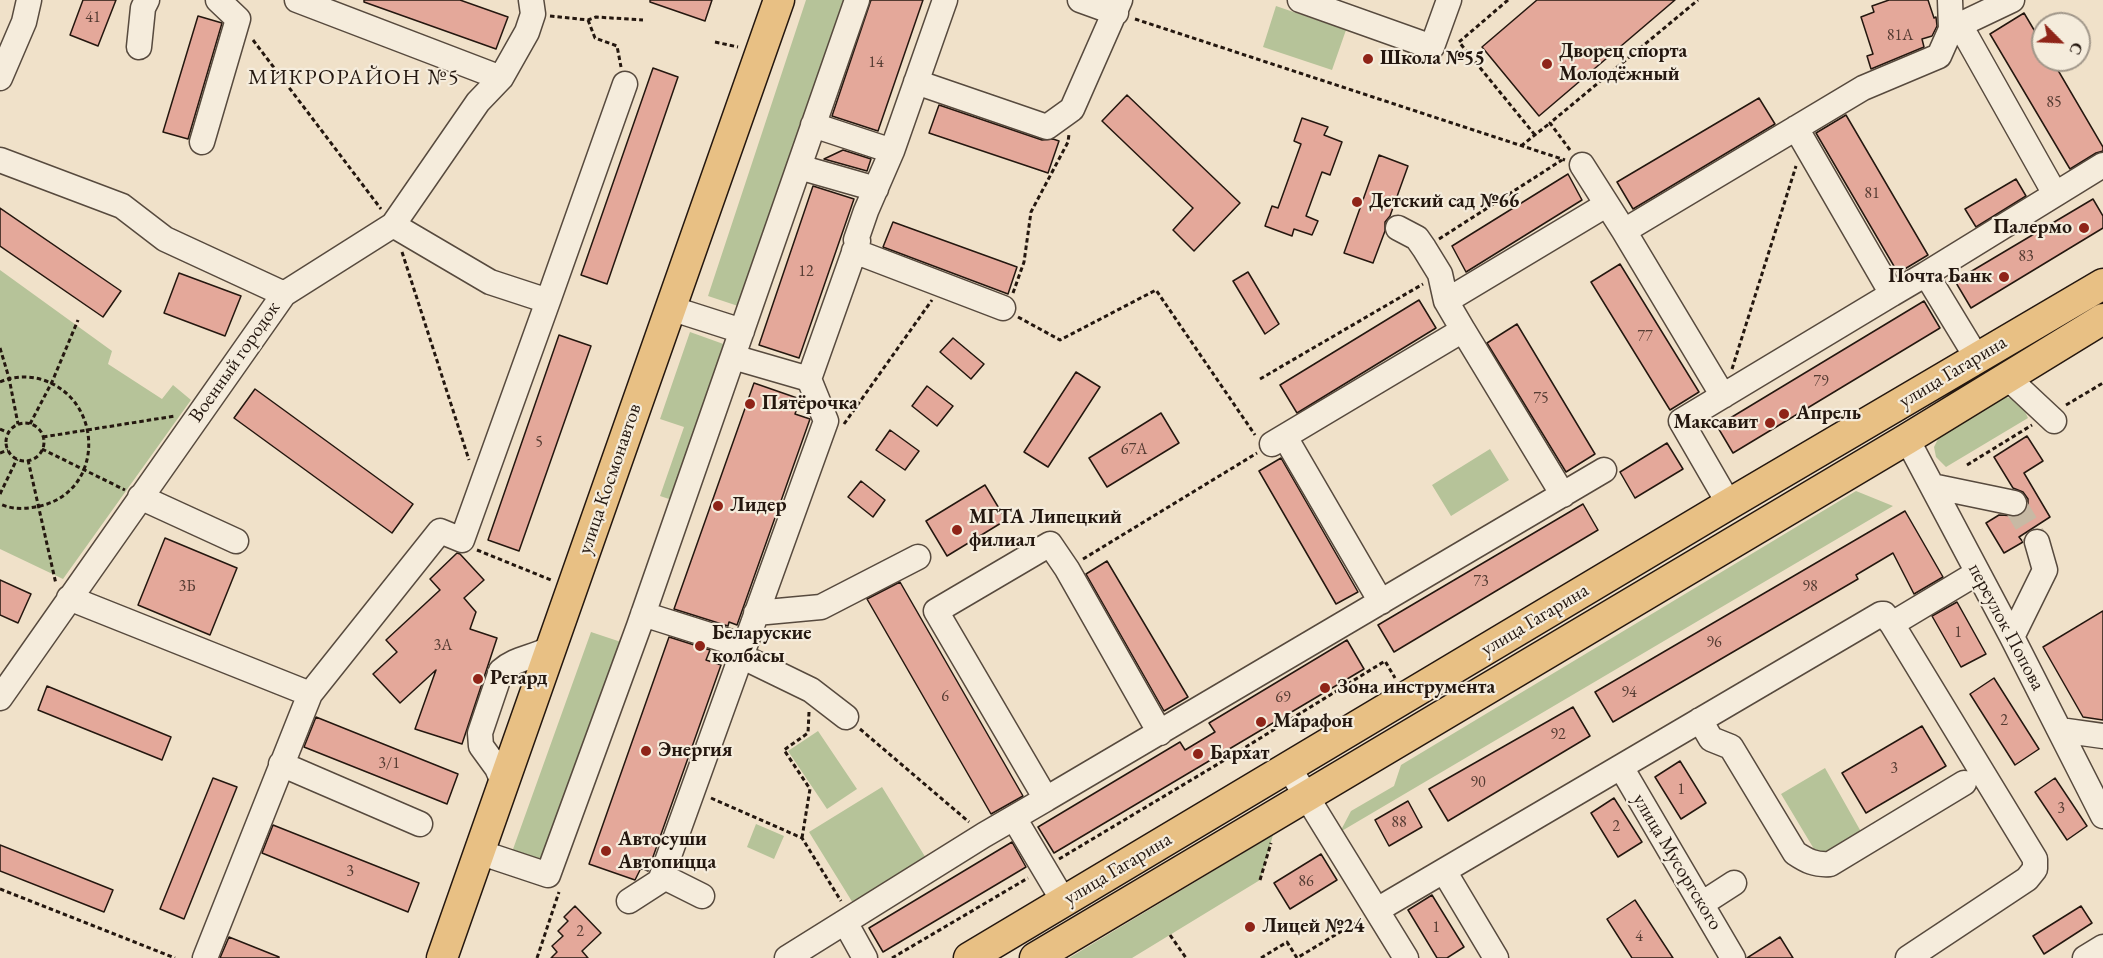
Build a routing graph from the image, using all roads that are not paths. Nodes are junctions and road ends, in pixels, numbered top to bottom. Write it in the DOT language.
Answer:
graph roads {
  1 [pos="29,0"];
  2 [pos="147,0"];
  3 [pos="218,0"];
  4 [pos="297,0"];
  5 [pos="779,0"];
  6 [pos="857,0"];
  7 [pos="945,0"];
  8 [pos="1080,0"];
  9 [pos="1300,0"];
  10 [pos="1449,0"];
  11 [pos="1950,0"];
  12 [pos="2012,0"];
  13 [pos="1118,6"];
  14 [pos="532,7"];
  15 [pos="1955,27"];
  16 [pos="139,47"];
  17 [pos="0,78"];
  18 [pos="501,78"];
  19 [pos="916,82"];
  20 [pos="625,84"];
  21 [pos="813,125"];
  22 [pos="1800,135"];
  23 [pos="202,142"];
  24 [pos="892,151"];
  25 [pos="0,160"];
  26 [pos="1573,162"];
  27 [pos="2103,165"];
  28 [pos="799,167"];
  29 [pos="876,189"];
  30 [pos="2055,194"];
  31 [pos="1606,205"];
  32 [pos="393,225"];
  33 [pos="1398,228"];
  34 [pos="1624,231"];
  35 [pos="854,251"];
  36 [pos="1926,274"];
  37 [pos="2103,284"];
  38 [pos="284,294"];
  39 [pos="1892,294"];
  40 [pos="548,301"];
  41 [pos="1446,301"];
  42 [pos="670,308"];
  43 [pos="1003,308"];
  44 [pos="2103,319"];
  45 [pos="1463,330"];
  46 [pos="742,331"];
  47 [pos="733,357"];
  48 [pos="1977,358"];
  49 [pos="2008,378"];
  50 [pos="809,379"];
  51 [pos="1723,396"];
  52 [pos="2054,421"];
  53 [pos="1907,440"];
  54 [pos="1604,470"];
  55 [pos="1932,486"];
  56 [pos="1563,495"];
  57 [pos="140,497"];
  58 [pos="2014,503"];
  59 [pos="1729,504"];
  60 [pos="236,542"];
  61 [pos="2037,542"];
  62 [pos="918,557"];
  63 [pos="1977,573"];
  64 [pos="63,596"];
  65 [pos="2036,596"];
  66 [pos="1382,602"];
  67 [pos="1994,605"];
  68 [pos="756,613"];
  69 [pos="643,614"];
  70 [pos="1892,624"];
  71 [pos="2012,637"];
  72 [pos="551,648"];
  73 [pos="743,651"];
  74 [pos="310,694"];
  75 [pos="0,698"];
  76 [pos="846,717"];
  77 [pos="1700,720"];
  78 [pos="2060,730"];
  79 [pos="1160,732"];
  80 [pos="2103,736"];
  81 [pos="281,764"];
  82 [pos="1621,766"];
  83 [pos="1289,768"];
  84 [pos="503,782"];
  85 [pos="1964,783"];
  86 [pos="1306,797"];
  87 [pos="1046,799"];
  88 [pos="2103,816"];
  89 [pos="1014,818"];
  90 [pos="420,824"];
  91 [pos="479,852"];
  92 [pos="1444,871"];
  93 [pos="662,876"];
  94 [pos="1734,882"];
  95 [pos="702,896"];
  96 [pos="630,901"];
  97 [pos="1064,902"];
  98 [pos="1702,903"];
  99 [pos="1371,913"];
  100 [pos="848,920"];
  101 [pos="2103,947"];
  102 [pos="205,958"];
  103 [pos="442,958"];
  104 [pos="787,958"];
  105 [pos="865,958"];
  106 [pos="969,958"];
  107 [pos="1035,958"];
  108 [pos="1406,958"];
  109 [pos="1496,958"];
  110 [pos="1734,958"];
  111 [pos="1908,958"];
  112 [pos="2085,958"];
  1 -- 17 [label="street"];
  2 -- 16 [label="street"];
  3 -- 23 [label="street"];
  4 -- 18 [label="street"];
  5 -- 42 [label="main road, улица Космонавтов"];
  6 -- 21 [label="street"];
  7 -- 19 [label="street"];
  8 -- 13 [label="street"];
  9 -- 10 [label="street"];
  11 -- 15 [label="street"];
  12 -- 15 [label="street"];
  13 -- 19 [label="street"];
  14 -- 18 [label="street, Военный городок"];
  15 -- 22 [label="street"];
  15 -- 30 [label="street"];
  18 -- 32 [label="street, Военный городок"];
  19 -- 24 [label="street"];
  20 -- 40 [label="street"];
  21 -- 24 [label="street"];
  21 -- 28 [label="street"];
  22 -- 34 [label="street"];
  22 -- 39 [label="street"];
  24 -- 29 [label="street"];
  25 -- 38 [label="street"];
  26 -- 31 [label="street"];
  27 -- 30 [label="street"];
  28 -- 29 [label="street"];
  28 -- 46 [label="street"];
  29 -- 35 [label="street"];
  30 -- 36 [label="street"];
  31 -- 34 [label="street"];
  31 -- 41 [label="street"];
  32 -- 38 [label="street, Военный городок"];
  32 -- 40 [label="street"];
  33 -- 41 [label="street"];
  34 -- 51 [label="street"];
  35 -- 43 [label="street"];
  35 -- 50 [label="street"];
  36 -- 39 [label="street"];
  36 -- 48 [label="street"];
  37 -- 48 [label="main road, улица Гагарина"];
  38 -- 57 [label="street, Военный городок"];
  39 -- 51 [label="street"];
  40 -- 74 [label="street"];
  41 -- 45 [label="street"];
  42 -- 46 [label="street"];
  42 -- 72 [label="main road, улица Космонавтов"];
  44 -- 49 [label="main road, улица Гагарина"];
  45 -- 56 [label="street"];
  45 -- 66 [label="street"];
  46 -- 47 [label="street"];
  47 -- 50 [label="street"];
  47 -- 69 [label="street"];
  48 -- 59 [label="main road, улица Гагарина"];
  49 -- 52 [label="street"];
  49 -- 53 [label="main road, улица Гагарина"];
  50 -- 68 [label="street"];
  51 -- 59 [label="street"];
  53 -- 55 [label="street, переулок Попова"];
  53 -- 86 [label="main road, улица Гагарина"];
  54 -- 56 [label="street"];
  55 -- 58 [label="street"];
  55 -- 63 [label="street, переулок Попова"];
  56 -- 66 [label="street"];
  57 -- 60 [label="street"];
  57 -- 64 [label="street, Военный городок"];
  59 -- 83 [label="main road, улица Гагарина"];
  61 -- 65 [label="street"];
  62 -- 68 [label="street"];
  63 -- 67 [label="street, переулок Попова"];
  63 -- 70 [label="street"];
  64 -- 74 [label="street"];
  64 -- 75 [label="street, Военный городок"];
  65 -- 67 [label="street"];
  65 -- 71 [label="street"];
  66 -- 79 [label="street"];
  67 -- 71 [label="street, переулок Попова"];
  68 -- 73 [label="street"];
  69 -- 73 [label="street"];
  69 -- 91 [label="street"];
  70 -- 77 [label="street"];
  70 -- 111 [label="street"];
  71 -- 78 [label="street, переулок Попова"];
  72 -- 84 [label="main road, улица Космонавтов"];
  72 -- 84 [label="street"];
  73 -- 76 [label="street"];
  73 -- 93 [label="street"];
  74 -- 81 [label="street"];
  77 -- 82 [label="street"];
  77 -- 85 [label="street"];
  78 -- 80 [label="street"];
  78 -- 88 [label="street, переулок Попова"];
  79 -- 87 [label="street"];
  79 -- 87 [label="street"];
  81 -- 90 [label="street"];
  81 -- 102 [label="street"];
  82 -- 92 [label="street"];
  82 -- 98 [label="street, улица Мусоргского"];
  83 -- 86 [label="street"];
  83 -- 97 [label="main road, улица Гагарина"];
  84 -- 91 [label="main road, улица Космонавтов"];
  86 -- 99 [label="street"];
  86 -- 107 [label="main road, улица Гагарина"];
  87 -- 89 [label="street"];
  89 -- 97 [label="street"];
  89 -- 100 [label="street"];
  91 -- 103 [label="main road, улица Космонавтов"];
  92 -- 99 [label="street"];
  92 -- 109 [label="street"];
  93 -- 95 [label="street"];
  93 -- 96 [label="street"];
  94 -- 98 [label="street"];
  97 -- 106 [label="main road, улица Гагарина"];
  98 -- 110 [label="street, улица Мусоргского"];
  99 -- 108 [label="street"];
  100 -- 104 [label="street"];
  100 -- 105 [label="street"];
  101 -- 112 [label="street"];
}
